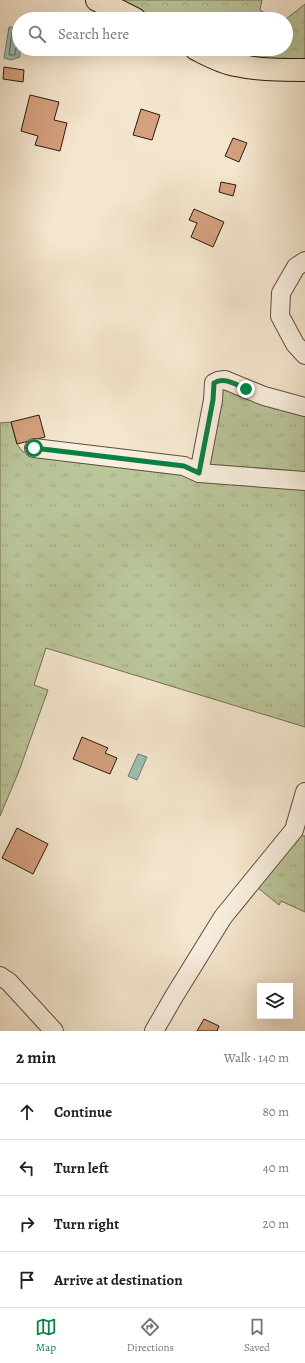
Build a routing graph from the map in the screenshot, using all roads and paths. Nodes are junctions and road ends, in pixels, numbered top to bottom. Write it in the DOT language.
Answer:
graph roads {
  1 [pos="97,0"];
  2 [pos="121,12"];
  3 [pos="210,56"];
  4 [pos="305,70"];
  5 [pos="305,261"];
  6 [pos="305,355"];
  7 [pos="305,407"];
  8 [pos="34,448"];
  9 [pos="199,473"];
  10 [pos="305,481"];
  11 [pos="305,792"];
  12 [pos="299,832"];
  13 [pos="0,976"];
  14 [pos="54,1031"];
  15 [pos="154,1031"];
  1 -- 2 [label="main road"];
  3 -- 4 [label="main road"];
  5 -- 6 [label="street"];
  7 -- 9 [label="street"];
  8 -- 9 [label="street"];
  9 -- 10 [label="street"];
  11 -- 12 [label="street"];
  12 -- 15 [label="street"];
  13 -- 14 [label="street"];
}
